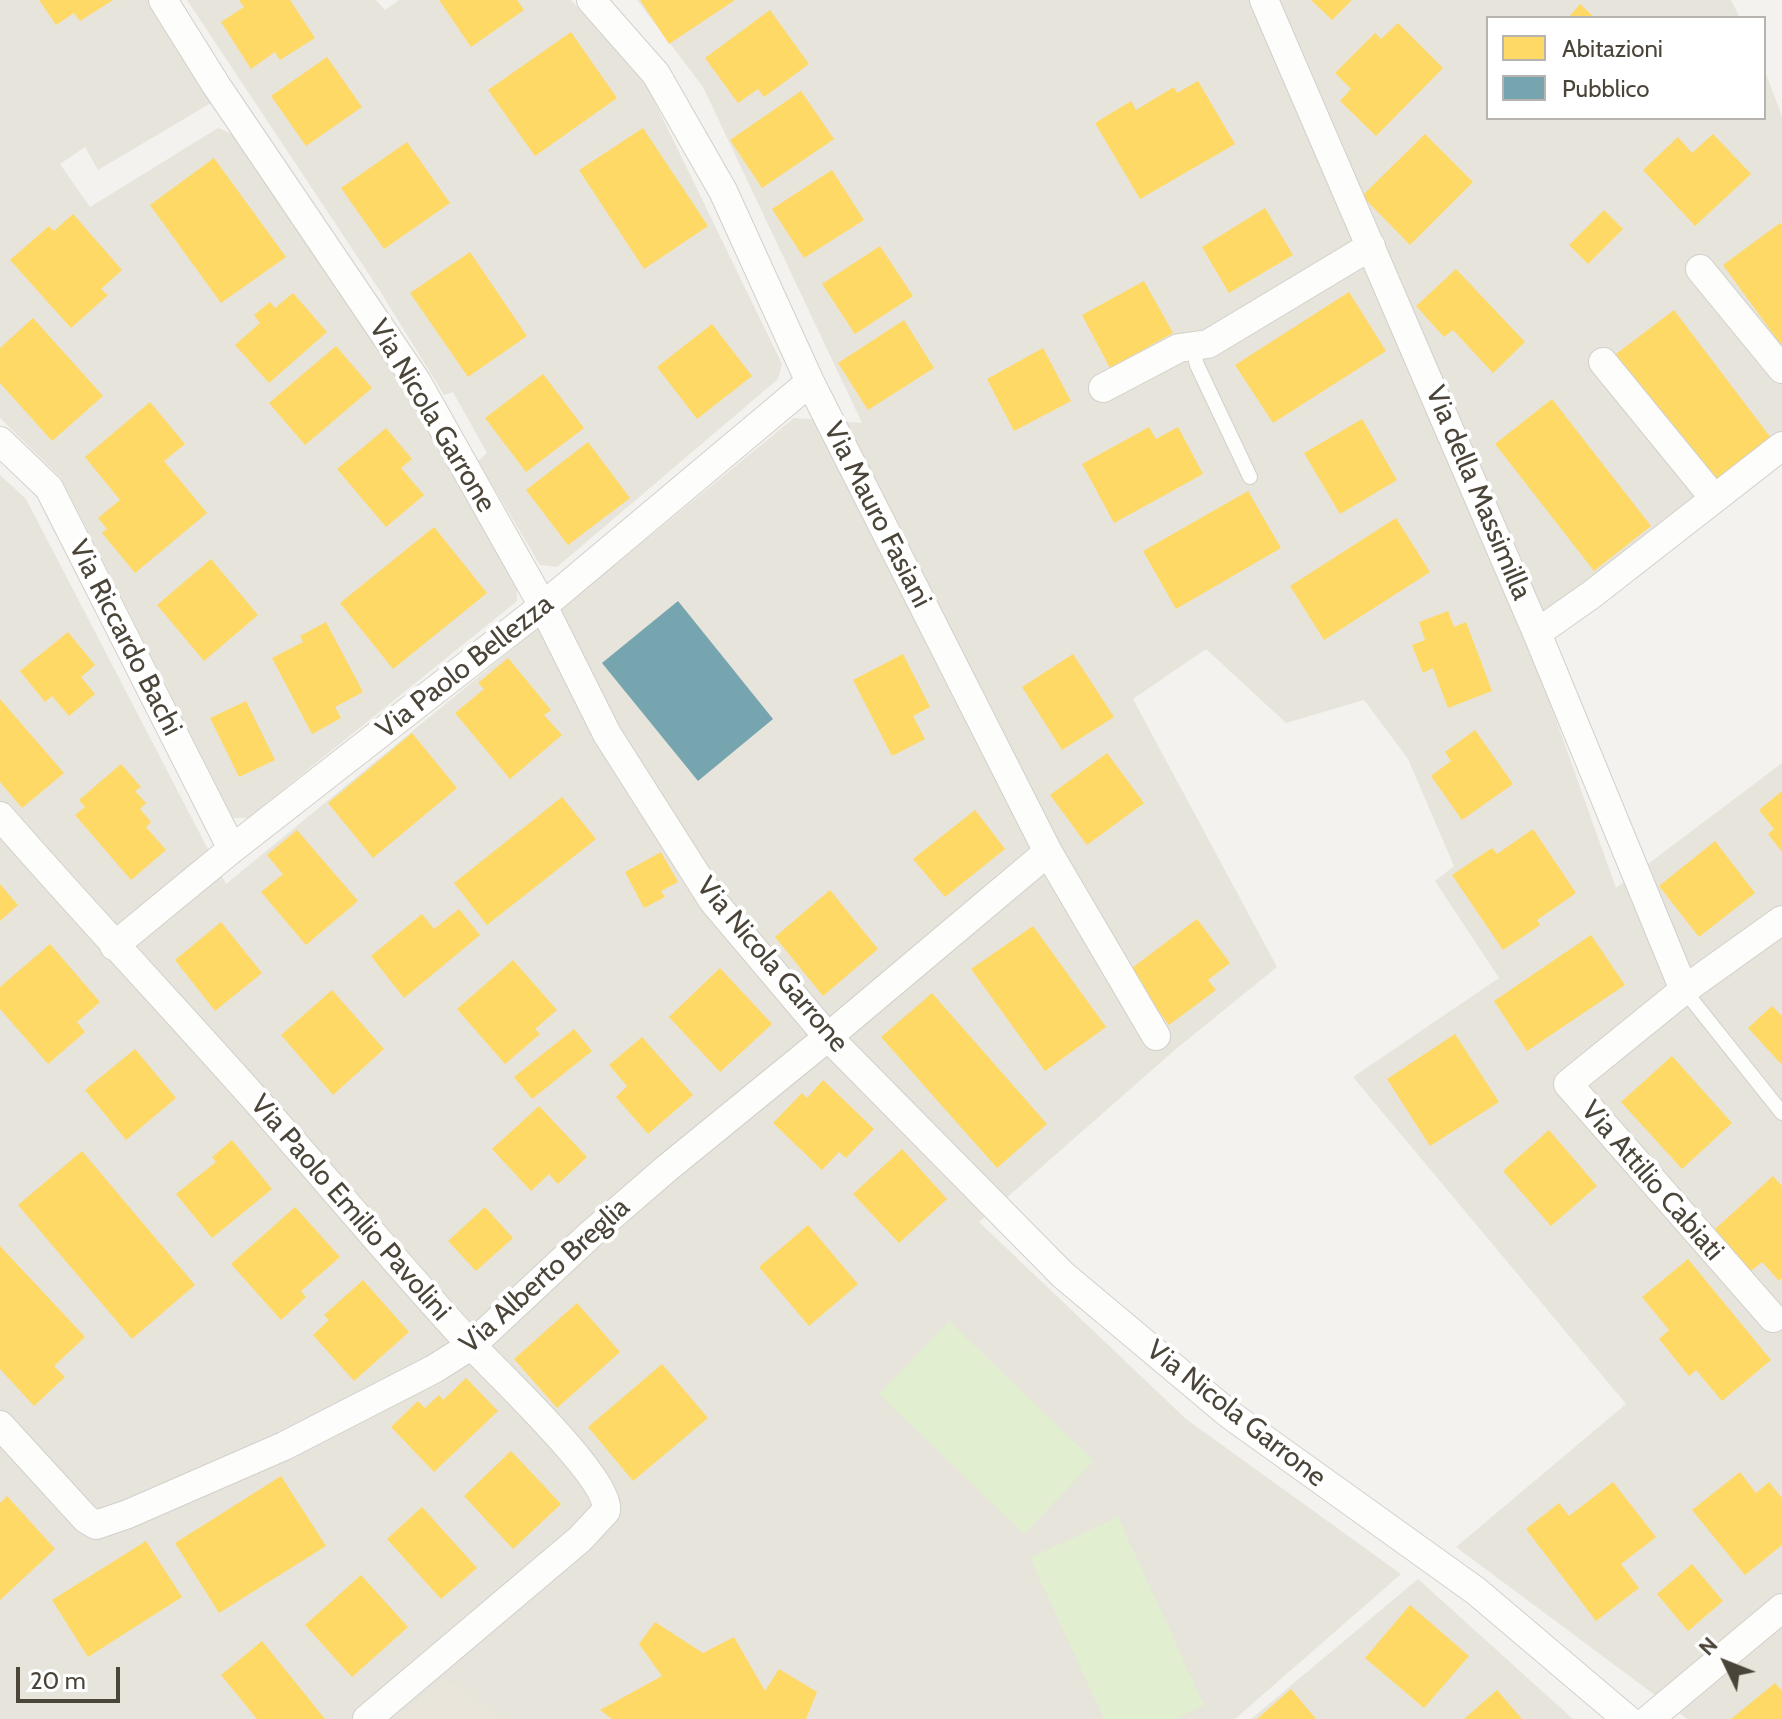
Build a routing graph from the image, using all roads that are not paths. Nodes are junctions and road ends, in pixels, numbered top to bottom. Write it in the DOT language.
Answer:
graph roads {
  1 [pos="163,0"];
  2 [pos="591,0"];
  3 [pos="1264,0"];
  4 [pos="1371,246"];
  5 [pos="1700,269"];
  6 [pos="1192,346"];
  7 [pos="1603,362"];
  8 [pos="1782,369"];
  9 [pos="810,382"];
  10 [pos="1103,388"];
  11 [pos="0,441"];
  12 [pos="1782,446"];
  13 [pos="1250,477"];
  14 [pos="1714,498"];
  15 [pos="543,606"];
  16 [pos="1537,633"];
  17 [pos="0,816"];
  18 [pos="232,849"];
  19 [pos="1048,852"];
  20 [pos="1782,920"];
  21 [pos="114,946"];
  22 [pos="1684,990"];
  23 [pos="1156,1036"];
  24 [pos="828,1037"];
  25 [pos="1782,1113"];
  26 [pos="1773,1318"];
  27 [pos="472,1345"];
  28 [pos="0,1425"];
  29 [pos="1782,1608"];
  30 [pos="367,1719"];
  31 [pos="1627,1719"];
  32 [pos="1649,1719"];
  1 -- 15 [label="street, Via Nicola Garrone"];
  2 -- 9 [label="street, Via Mauro Fasiani"];
  3 -- 4 [label="street, Via della Massimilla"];
  4 -- 6 [label="street"];
  4 -- 16 [label="street, Via della Massimilla"];
  5 -- 8 [label="street"];
  6 -- 10 [label="street"];
  6 -- 13 [label="lane"];
  7 -- 14 [label="street"];
  9 -- 15 [label="street, Via Paolo Bellezza"];
  9 -- 19 [label="street, Via Mauro Fasiani"];
  11 -- 18 [label="street, Via Riccardo Bachi"];
  12 -- 14 [label="street"];
  14 -- 16 [label="street"];
  15 -- 18 [label="street, Via Paolo Bellezza"];
  15 -- 24 [label="street, Via Nicola Garrone"];
  16 -- 22 [label="street, Via della Massimilla"];
  17 -- 21 [label="street, Via Paolo Emilio Pavolini"];
  18 -- 21 [label="street, Via Paolo Bellezza"];
  19 -- 23 [label="street, Via Mauro Fasiani"];
  19 -- 24 [label="street, Via Alberto Breglia"];
  20 -- 22 [label="street"];
  21 -- 27 [label="street, Via Paolo Emilio Pavolini"];
  22 -- 25 [label="lane"];
  22 -- 26 [label="street, Via Attilio Cabiati"];
  24 -- 27 [label="street, Via Alberto Breglia"];
  24 -- 31 [label="street, Via Nicola Garrone"];
  27 -- 28 [label="street, Via Alberto Breglia"];
  27 -- 30 [label="street, Via Paolo Emilio Pavolini"];
  29 -- 32 [label="street"];
}
